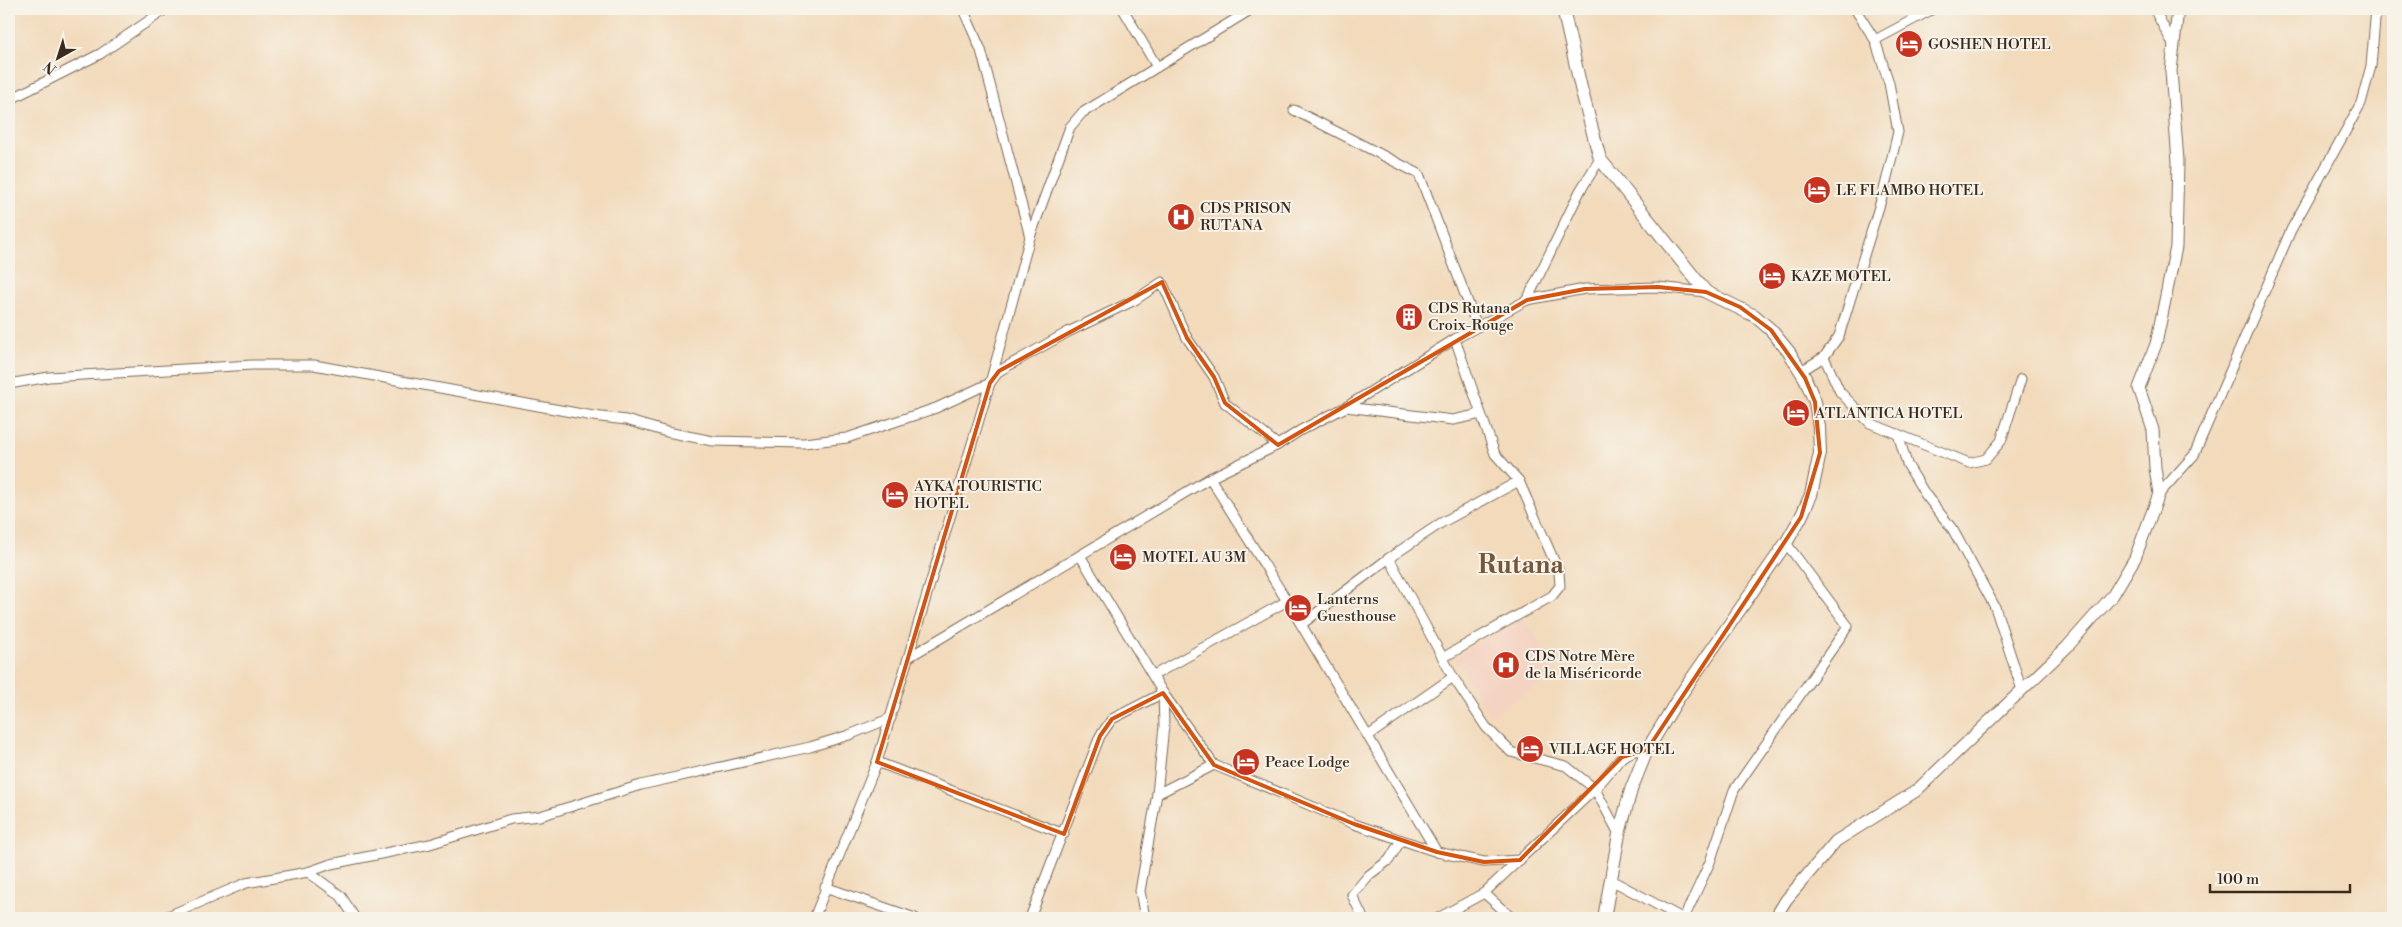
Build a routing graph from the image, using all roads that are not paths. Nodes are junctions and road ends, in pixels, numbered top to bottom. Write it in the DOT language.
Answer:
graph roads {
  1 [pos="166,9"];
  2 [pos="962,9"];
  3 [pos="1123,9"];
  4 [pos="1252,9"];
  5 [pos="1563,9"];
  6 [pos="1855,9"];
  7 [pos="1933,9"];
  8 [pos="2154,9"];
  9 [pos="2178,9"];
  10 [pos="2376,9"];
  11 [pos="1875,40"];
  12 [pos="2175,46"];
  13 [pos="1157,66"];
  14 [pos="9,100"];
  15 [pos="1294,110"];
  16 [pos="1600,159"];
  17 [pos="1030,237"];
  18 [pos="1706,292"];
  19 [pos="1527,300"];
  20 [pos="1477,326"];
  21 [pos="1454,339"];
  22 [pos="1824,358"];
  23 [pos="1801,370"];
  24 [pos="2021,379"];
  25 [pos="990,383"];
  26 [pos="9,384"];
  27 [pos="1346,407"];
  28 [pos="1481,414"];
  29 [pos="1898,434"];
  30 [pos="1278,445"];
  31 [pos="1210,478"];
  32 [pos="1519,481"];
  33 [pos="2159,494"];
  34 [pos="1786,543"];
  35 [pos="1081,557"];
  36 [pos="1389,558"];
  37 [pos="1287,600"];
  38 [pos="1302,624"];
  39 [pos="910,656"];
  40 [pos="1444,657"];
  41 [pos="1154,675"];
  42 [pos="1453,677"];
  43 [pos="2022,690"];
  44 [pos="1163,693"];
  45 [pos="891,718"];
  46 [pos="1368,736"];
  47 [pos="1647,750"];
  48 [pos="877,762"];
  49 [pos="1214,765"];
  50 [pos="1594,789"];
  51 [pos="1157,794"];
  52 [pos="1064,834"];
  53 [pos="1619,834"];
  54 [pos="1401,840"];
  55 [pos="1437,852"];
  56 [pos="1520,860"];
  57 [pos="308,872"];
  58 [pos="1611,880"];
  59 [pos="825,887"];
  60 [pos="1484,892"];
  61 [pos="164,918"];
  62 [pos="355,918"];
  63 [pos="814,918"];
  64 [pos="915,918"];
  65 [pos="1030,918"];
  66 [pos="1145,918"];
  67 [pos="1362,918"];
  68 [pos="1438,918"];
  69 [pos="1512,918"];
  70 [pos="1604,918"];
  71 [pos="1683,918"];
  72 [pos="1775,918"];
  1 -- 14 [label="street"];
  2 -- 17 [label="street"];
  3 -- 13 [label="street"];
  4 -- 13 [label="street"];
  5 -- 16 [label="main road"];
  6 -- 11 [label="street"];
  7 -- 11 [label="street"];
  8 -- 12 [label="street"];
  9 -- 12 [label="street"];
  10 -- 33 [label="street"];
  11 -- 22 [label="street"];
  12 -- 33 [label="street"];
  13 -- 17 [label="street"];
  15 -- 20 [label="street"];
  16 -- 18 [label="main road"];
  16 -- 19 [label="street"];
  17 -- 25 [label="street"];
  18 -- 19 [label="street"];
  18 -- 23 [label="main road"];
  19 -- 20 [label="street"];
  20 -- 21 [label="street"];
  21 -- 27 [label="street"];
  21 -- 28 [label="street"];
  22 -- 23 [label="street"];
  22 -- 29 [label="street"];
  23 -- 34 [label="main road"];
  24 -- 29 [label="street"];
  25 -- 26 [label="street"];
  25 -- 30 [label="street"];
  25 -- 39 [label="street"];
  27 -- 28 [label="street"];
  27 -- 30 [label="street"];
  28 -- 32 [label="street"];
  29 -- 43 [label="street"];
  30 -- 31 [label="street"];
  31 -- 35 [label="street"];
  31 -- 37 [label="street"];
  32 -- 36 [label="street"];
  32 -- 40 [label="street"];
  33 -- 43 [label="street"];
  34 -- 47 [label="main road"];
  34 -- 71 [label="street"];
  35 -- 39 [label="street"];
  35 -- 41 [label="street"];
  36 -- 38 [label="street"];
  36 -- 40 [label="street"];
  37 -- 38 [label="street"];
  37 -- 41 [label="street"];
  38 -- 46 [label="street"];
  39 -- 45 [label="street"];
  40 -- 42 [label="street"];
  41 -- 44 [label="street"];
  42 -- 46 [label="street"];
  42 -- 50 [label="street"];
  43 -- 72 [label="street"];
  44 -- 49 [label="street"];
  44 -- 51 [label="street"];
  44 -- 52 [label="street"];
  45 -- 48 [label="street"];
  45 -- 57 [label="street"];
  46 -- 55 [label="street"];
  47 -- 50 [label="street"];
  47 -- 53 [label="main road"];
  48 -- 52 [label="street"];
  48 -- 59 [label="street"];
  49 -- 51 [label="street"];
  49 -- 54 [label="street"];
  50 -- 53 [label="street"];
  50 -- 56 [label="street"];
  51 -- 66 [label="street"];
  52 -- 65 [label="street"];
  53 -- 58 [label="main road"];
  54 -- 55 [label="street"];
  54 -- 67 [label="street"];
  55 -- 56 [label="street"];
  56 -- 60 [label="street"];
  57 -- 61 [label="street"];
  57 -- 62 [label="street"];
  58 -- 70 [label="main road"];
  58 -- 71 [label="street"];
  59 -- 63 [label="street"];
  59 -- 64 [label="street"];
  60 -- 68 [label="street"];
  60 -- 69 [label="street"];
}
